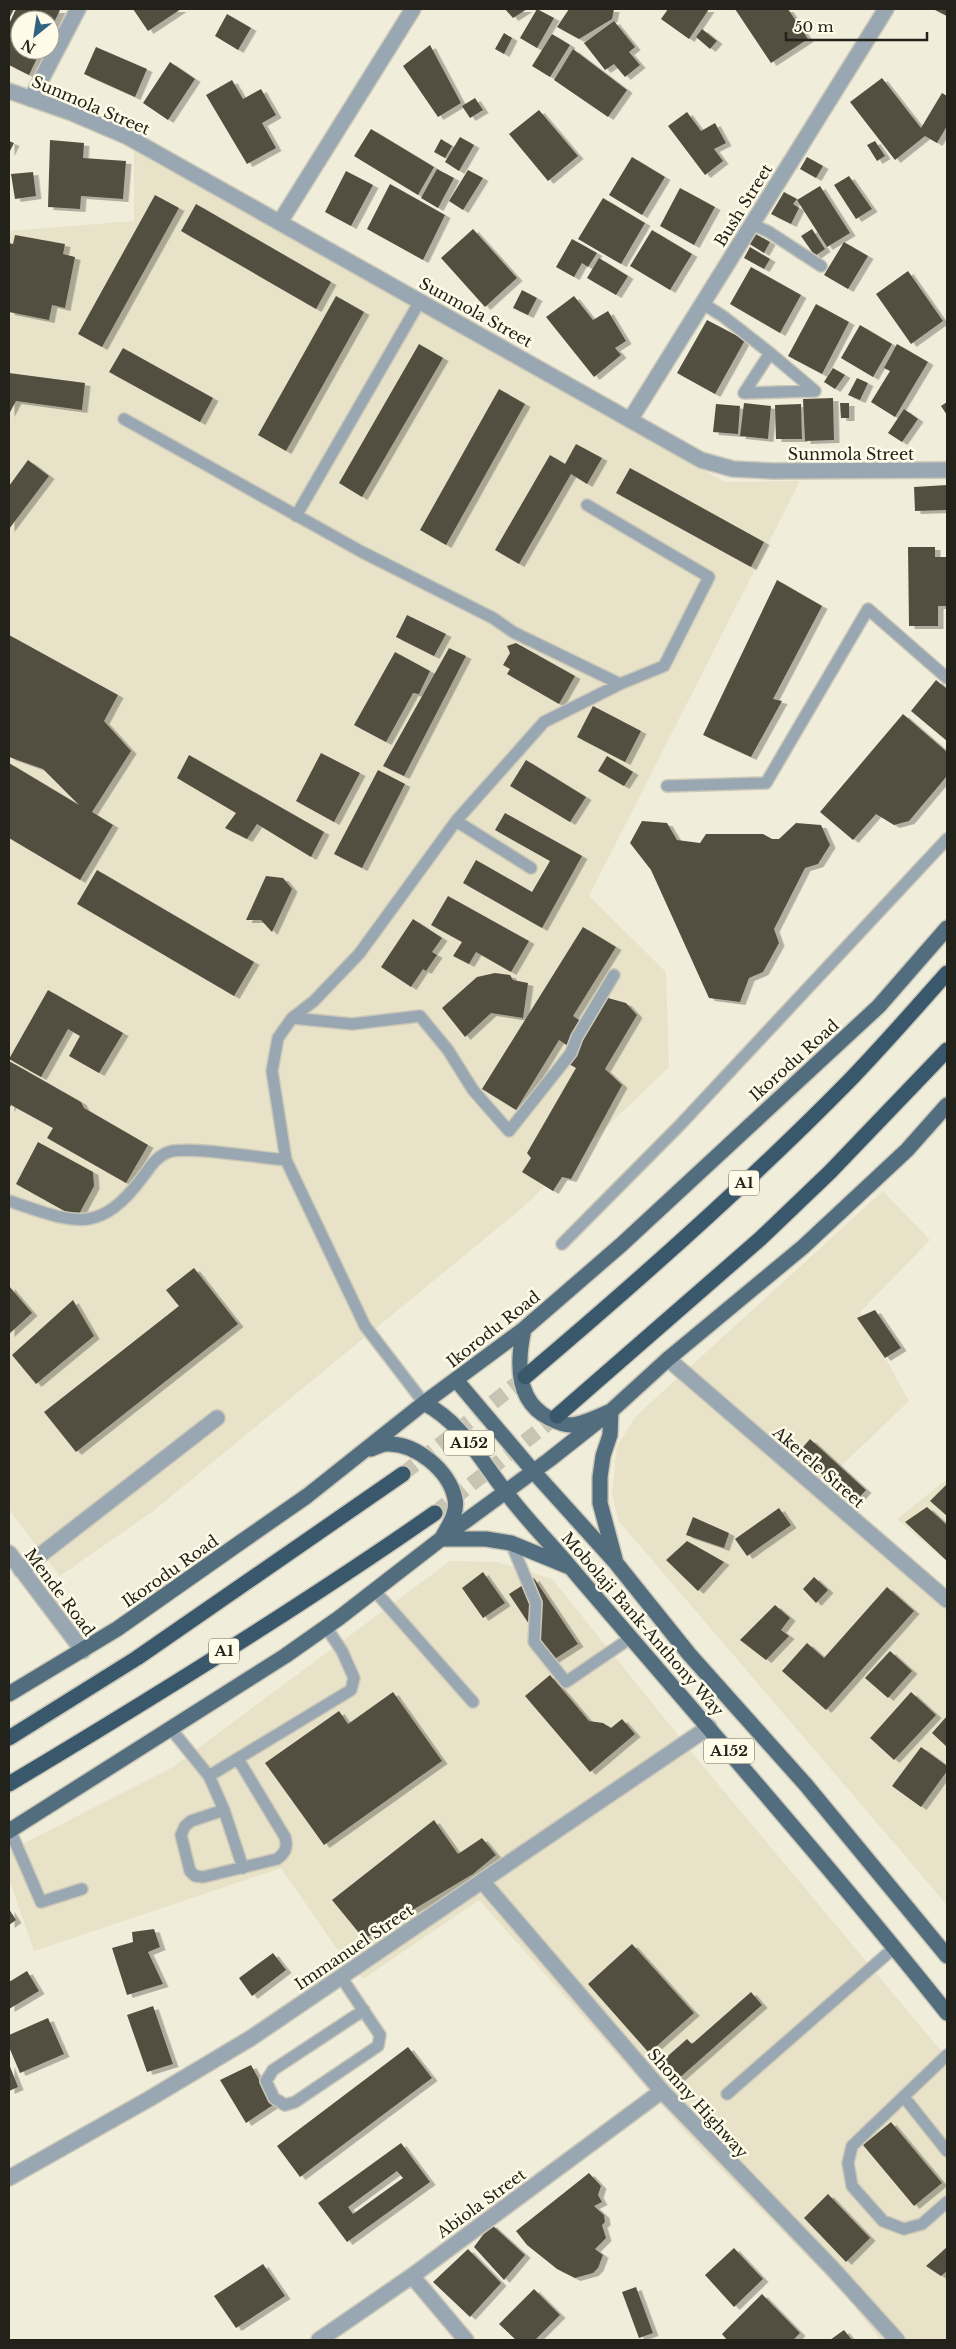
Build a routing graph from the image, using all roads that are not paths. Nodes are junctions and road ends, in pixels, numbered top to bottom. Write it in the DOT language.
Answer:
graph roads {
  1 [pos="78,9"];
  2 [pos="412,9"];
  3 [pos="886,9"];
  4 [pos="9,91"];
  5 [pos="31,98"];
  6 [pos="280,222"];
  7 [pos="752,224"];
  8 [pos="821,266"];
  9 [pos="420,301"];
  10 [pos="702,303"];
  11 [pos="770,353"];
  12 [pos="124,419"];
  13 [pos="630,420"];
  14 [pos="947,470"];
  15 [pos="587,505"];
  16 [pos="296,516"];
  17 [pos="947,678"];
  18 [pos="620,684"];
  19 [pos="667,786"];
  20 [pos="456,821"];
  21 [pos="947,839"];
  22 [pos="531,868"];
  23 [pos="947,928"];
  24 [pos="947,973"];
  25 [pos="614,975"];
  26 [pos="292,1018"];
  27 [pos="947,1050"];
  28 [pos="947,1105"];
  29 [pos="286,1160"];
  30 [pos="9,1201"];
  31 [pos="562,1244"];
  32 [pos="524,1329"];
  33 [pos="668,1359"];
  34 [pos="525,1377"];
  35 [pos="456,1380"];
  36 [pos="424,1403"];
  37 [pos="611,1411"];
  38 [pos="557,1416"];
  39 [pos="217,1418"];
  40 [pos="366,1450"];
  41 [pos="533,1471"];
  42 [pos="403,1474"];
  43 [pos="506,1493"];
  44 [pos="435,1513"];
  45 [pos="441,1539"];
  46 [pos="511,1543"];
  47 [pos="9,1553"];
  48 [pos="616,1563"];
  49 [pos="571,1568"];
  50 [pos="21,1570"];
  51 [pos="374,1590"];
  52 [pos="947,1600"];
  53 [pos="326,1628"];
  54 [pos="632,1637"];
  55 [pos="83,1651"];
  56 [pos="9,1694"];
  57 [pos="473,1702"];
  58 [pos="709,1727"];
  59 [pos="172,1729"];
  60 [pos="9,1738"];
  61 [pos="238,1759"];
  62 [pos="209,1776"];
  63 [pos="9,1784"];
  64 [pos="224,1810"];
  65 [pos="9,1830"];
  66 [pos="243,1868"];
  67 [pos="482,1881"];
  68 [pos="82,1889"];
  69 [pos="895,1947"];
  70 [pos="947,1956"];
  71 [pos="341,1977"];
  72 [pos="364,2010"];
  73 [pos="947,2013"];
  74 [pos="947,2055"];
  75 [pos="662,2091"];
  76 [pos="727,2094"];
  77 [pos="904,2097"];
  78 [pos="947,2151"];
  79 [pos="9,2178"];
  80 [pos="947,2202"];
  81 [pos="412,2276"];
  82 [pos="319,2340"];
  83 [pos="466,2340"];
  84 [pos="897,2340"];
  1 -- 5 [label="street"];
  2 -- 6 [label="street"];
  3 -- 7 [label="street, Bush Street"];
  4 -- 5 [label="street, Sunmola Street"];
  5 -- 6 [label="street, Sunmola Street"];
  6 -- 9 [label="street, Sunmola Street"];
  7 -- 8 [label="lane"];
  7 -- 10 [label="street, Bush Street"];
  9 -- 13 [label="street, Sunmola Street"];
  9 -- 16 [label="lane"];
  10 -- 11 [label="lane"];
  10 -- 13 [label="street, Bush Street"];
  11 -- 11 [label="lane"];
  12 -- 16 [label="lane"];
  13 -- 14 [label="street, Sunmola Street"];
  15 -- 18 [label="lane"];
  16 -- 18 [label="lane"];
  17 -- 19 [label="lane"];
  18 -- 20 [label="lane"];
  20 -- 22 [label="lane"];
  20 -- 26 [label="lane"];
  21 -- 31 [label="lane"];
  23 -- 32 [label="main road, Ikorodu Road"];
  24 -- 34 [label="highway, A1"];
  25 -- 26 [label="lane"];
  26 -- 29 [label="lane"];
  27 -- 38 [label="highway"];
  28 -- 33 [label="main road"];
  29 -- 30 [label="lane"];
  29 -- 36 [label="lane"];
  32 -- 35 [label="main road, Ikorodu Road"];
  32 -- 37 [label="main road"];
  33 -- 37 [label="main road"];
  33 -- 52 [label="street, Akerele Street"];
  35 -- 36 [label="main road, Ikorodu Road"];
  35 -- 41 [label="main road, Mobolaji Bank-Anthony Way / A152"];
  36 -- 40 [label="main road, Ikorodu Road"];
  36 -- 43 [label="main road, Mobolaji Bank-Anthony Way / A152"];
  37 -- 41 [label="main road"];
  37 -- 48 [label="main road, A152"];
  39 -- 50 [label="street"];
  40 -- 45 [label="main road"];
  40 -- 55 [label="main road, Ikorodu Road"];
  41 -- 43 [label="main road"];
  41 -- 48 [label="main road, Mobolaji Bank-Anthony Way / A152"];
  42 -- 60 [label="highway"];
  43 -- 45 [label="main road"];
  43 -- 49 [label="main road, Mobolaji Bank-Anthony Way / A152"];
  44 -- 63 [label="highway, A1"];
  45 -- 46 [label="main road, A152"];
  45 -- 51 [label="main road"];
  46 -- 49 [label="main road, A152"];
  46 -- 54 [label="lane"];
  47 -- 50 [label="street, Mende Road"];
  48 -- 70 [label="main road, Mobolaji Bank-Anthony Way / A152"];
  49 -- 54 [label="main road, Mobolaji Bank-Anthony Way / A152"];
  50 -- 55 [label="street, Mende Road"];
  51 -- 53 [label="main road"];
  51 -- 57 [label="lane"];
  53 -- 59 [label="main road"];
  53 -- 61 [label="lane"];
  54 -- 58 [label="main road, Mobolaji Bank-Anthony Way / A152"];
  55 -- 56 [label="main road, Ikorodu Road"];
  58 -- 67 [label="street, Immanuel Street"];
  58 -- 69 [label="main road, Mobolaji Bank-Anthony Way / A152"];
  59 -- 62 [label="lane"];
  59 -- 65 [label="main road"];
  61 -- 62 [label="lane"];
  61 -- 66 [label="lane"];
  62 -- 64 [label="lane"];
  64 -- 66 [label="lane"];
  64 -- 66 [label="lane"];
  65 -- 68 [label="lane"];
  67 -- 71 [label="street, Immanuel Street"];
  67 -- 75 [label="street, Shonny Highway"];
  69 -- 73 [label="main road, Mobolaji Bank-Anthony Way / A152"];
  69 -- 76 [label="lane"];
  71 -- 72 [label="lane"];
  71 -- 79 [label="street, Immanuel Street"];
  72 -- 72 [label="lane"];
  74 -- 77 [label="lane"];
  75 -- 81 [label="street, Abiola Street"];
  75 -- 84 [label="street, Shonny Highway"];
  77 -- 78 [label="lane"];
  77 -- 80 [label="lane"];
  81 -- 82 [label="street, Abiola Street"];
  81 -- 83 [label="street"];
}
